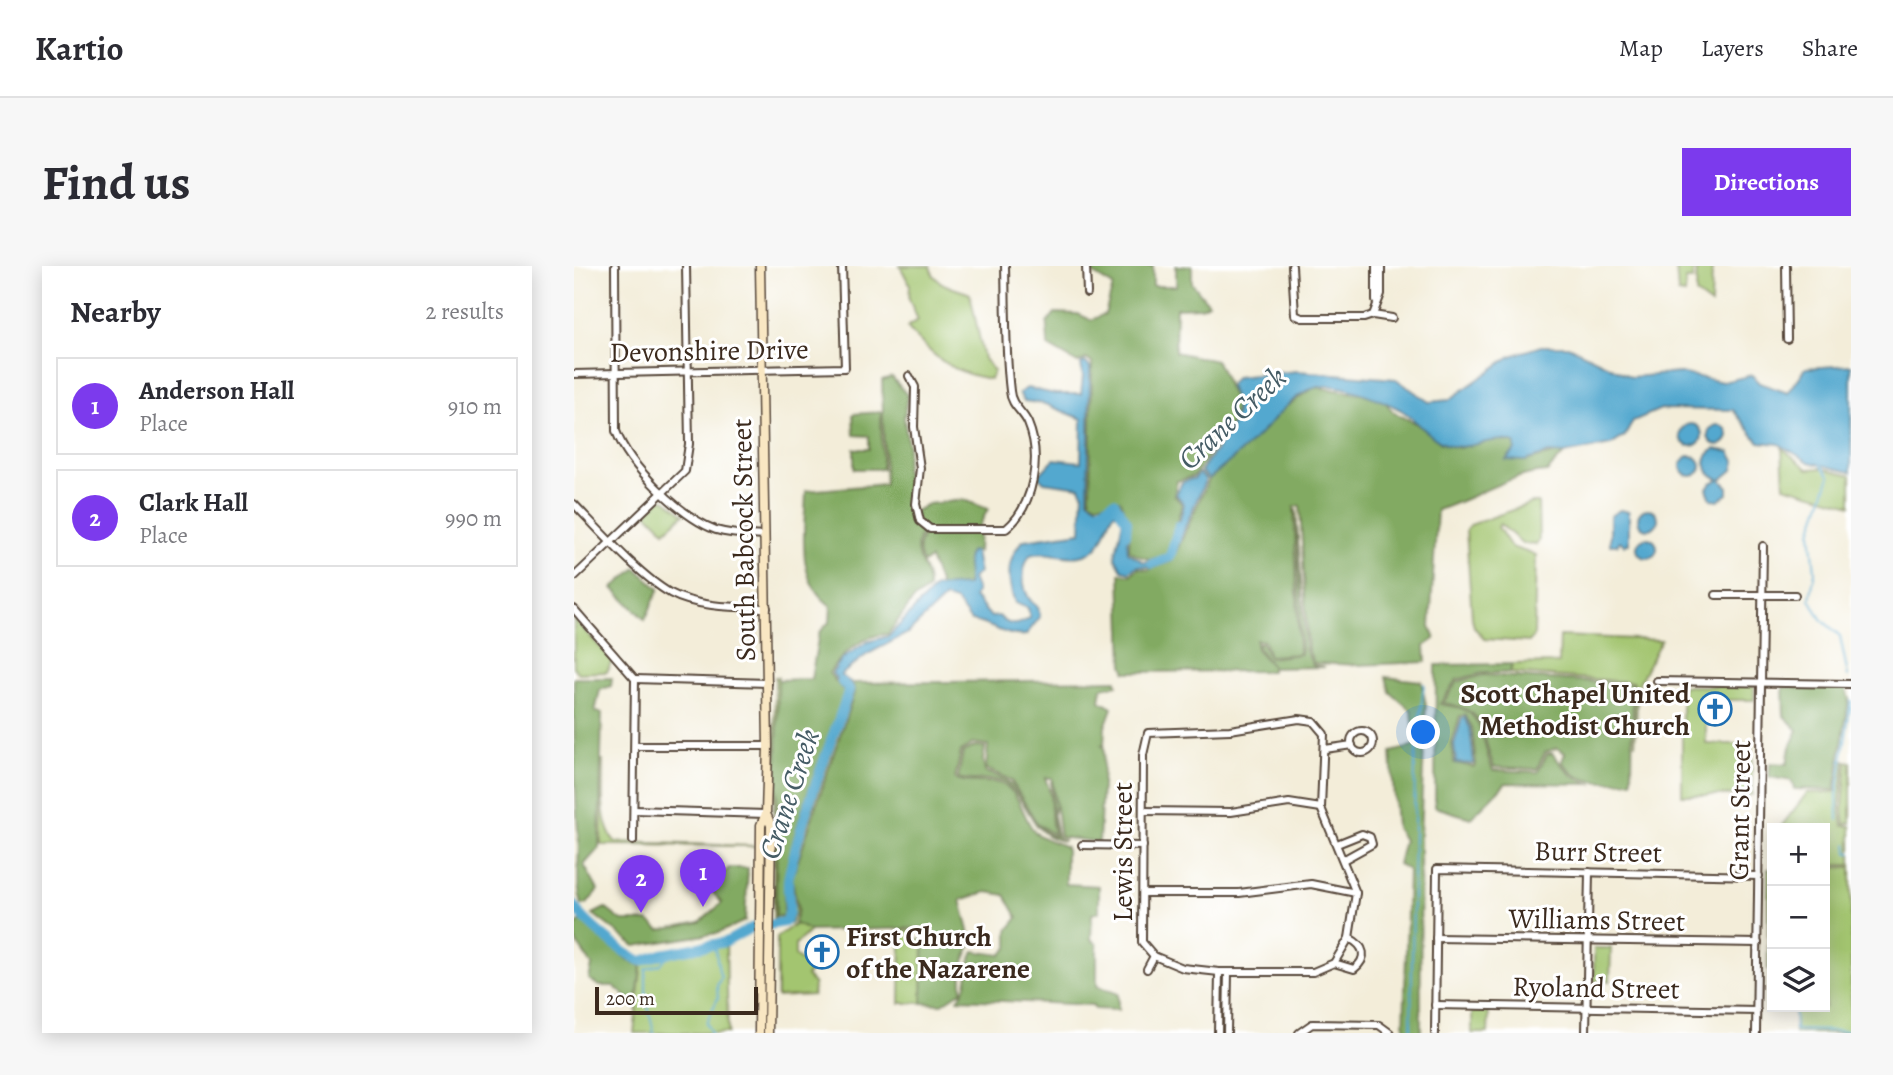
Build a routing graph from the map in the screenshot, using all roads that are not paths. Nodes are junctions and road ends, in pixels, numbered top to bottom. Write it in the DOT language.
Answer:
graph roads {
  1 [pos="615,266"];
  2 [pos="686,266"];
  3 [pos="760,266"];
  4 [pos="842,266"];
  5 [pos="1005,266"];
  6 [pos="1086,266"];
  7 [pos="1292,266"];
  8 [pos="1376,266"];
  9 [pos="1381,266"];
  10 [pos="1786,266"];
  11 [pos="1087,293"];
  12 [pos="1376,303"];
  13 [pos="1373,315"];
  14 [pos="1392,318"];
  15 [pos="1787,339"];
  16 [pos="762,370"];
  17 [pos="688,371"];
  18 [pos="574,373"];
  19 [pos="615,373"];
  20 [pos="909,376"];
  21 [pos="663,493"];
  22 [pos="574,504"];
  23 [pos="765,536"];
  24 [pos="613,542"];
  25 [pos="1763,546"];
  26 [pos="574,577"];
  27 [pos="1716,595"];
  28 [pos="1762,595"];
  29 [pos="1795,595"];
  30 [pos="767,608"];
  31 [pos="574,609"];
  32 [pos="635,679"];
  33 [pos="1657,681"];
  34 [pos="768,683"];
  35 [pos="1762,683"];
  36 [pos="1851,684"];
  37 [pos="1352,745"];
  38 [pos="635,746"];
  39 [pos="768,746"];
  40 [pos="1325,749"];
  41 [pos="1321,808"];
  42 [pos="634,810"];
  43 [pos="1143,811"];
  44 [pos="766,814"];
  45 [pos="632,841"];
  46 [pos="1337,844"];
  47 [pos="1082,845"];
  48 [pos="1143,846"];
  49 [pos="1343,860"];
  50 [pos="1589,872"];
  51 [pos="1759,876"];
  52 [pos="1143,893"];
  53 [pos="1356,893"];
  54 [pos="765,914"];
  55 [pos="1436,938"];
  56 [pos="1349,939"];
  57 [pos="1588,939"];
  58 [pos="1758,943"];
  59 [pos="1154,956"];
  60 [pos="1334,963"];
  61 [pos="1147,969"];
  62 [pos="1219,972"];
  63 [pos="1228,972"];
  64 [pos="1435,1005"];
  65 [pos="1586,1008"];
  66 [pos="1757,1011"];
  67 [pos="759,1033"];
  68 [pos="768,1033"];
  69 [pos="1218,1033"];
  70 [pos="1227,1033"];
  71 [pos="1299,1033"];
  72 [pos="1390,1033"];
  73 [pos="1435,1033"];
  74 [pos="1586,1033"];
  75 [pos="1756,1033"];
  1 -- 19 [label="street"];
  2 -- 17 [label="street"];
  3 -- 16 [label="main road, South Babcock Street"];
  4 -- 16 [label="street, Devonshire Drive"];
  5 -- 20 [label="street"];
  6 -- 11 [label="street"];
  7 -- 13 [label="street"];
  8 -- 12 [label="street"];
  9 -- 12 [label="street"];
  10 -- 15 [label="street"];
  12 -- 13 [label="street"];
  13 -- 14 [label="street"];
  16 -- 17 [label="street, Devonshire Drive"];
  16 -- 23 [label="main road, South Babcock Street"];
  17 -- 19 [label="street, Devonshire Drive"];
  17 -- 21 [label="street"];
  18 -- 19 [label="street, Devonshire Drive"];
  19 -- 21 [label="street"];
  21 -- 23 [label="street"];
  21 -- 24 [label="street"];
  22 -- 24 [label="street"];
  23 -- 30 [label="main road, South Babcock Street"];
  24 -- 26 [label="street"];
  24 -- 30 [label="street"];
  25 -- 28 [label="street, Grant Street"];
  27 -- 28 [label="street"];
  28 -- 29 [label="street"];
  28 -- 35 [label="street, Grant Street"];
  30 -- 34 [label="main road, South Babcock Street"];
  31 -- 32 [label="street"];
  32 -- 34 [label="street"];
  32 -- 38 [label="street"];
  33 -- 35 [label="street"];
  34 -- 39 [label="main road, South Babcock Street"];
  35 -- 36 [label="street"];
  35 -- 51 [label="street, Grant Street"];
  37 -- 40 [label="street"];
  38 -- 39 [label="street"];
  38 -- 42 [label="street"];
  39 -- 44 [label="main road, South Babcock Street"];
  40 -- 41 [label="street"];
  40 -- 43 [label="street, Lewis Street"];
  41 -- 43 [label="street"];
  41 -- 46 [label="street"];
  42 -- 44 [label="street"];
  42 -- 45 [label="street"];
  43 -- 48 [label="street, Lewis Street"];
  44 -- 54 [label="main road, South Babcock Street"];
  46 -- 49 [label="street"];
  46 -- 49 [label="street"];
  47 -- 48 [label="street"];
  48 -- 52 [label="street, Lewis Street"];
  49 -- 53 [label="street"];
  50 -- 51 [label="street, Burr Street"];
  50 -- 55 [label="street, Burr Street"];
  50 -- 57 [label="street"];
  51 -- 58 [label="street, Grant Street"];
  52 -- 53 [label="street"];
  52 -- 59 [label="street, Lewis Street"];
  53 -- 56 [label="street"];
  54 -- 67 [label="main road, South Babcock Street"];
  54 -- 68 [label="main road, South Babcock Street"];
  55 -- 57 [label="street, Williams Street"];
  55 -- 64 [label="street"];
  56 -- 60 [label="street"];
  56 -- 60 [label="street, Lewis Street"];
  57 -- 58 [label="street, Williams Street"];
  57 -- 65 [label="street"];
  58 -- 66 [label="street, Grant Street"];
  59 -- 61 [label="street"];
  59 -- 62 [label="street, Lewis Street"];
  60 -- 63 [label="street, Lewis Street"];
  62 -- 63 [label="street, Lewis Street"];
  62 -- 69 [label="street"];
  63 -- 70 [label="street"];
  64 -- 65 [label="street, Ryoland Street"];
  64 -- 73 [label="street"];
  65 -- 66 [label="street, Ryoland Street"];
  65 -- 74 [label="street"];
  66 -- 75 [label="street, Grant Street"];
  71 -- 72 [label="street"];
}
